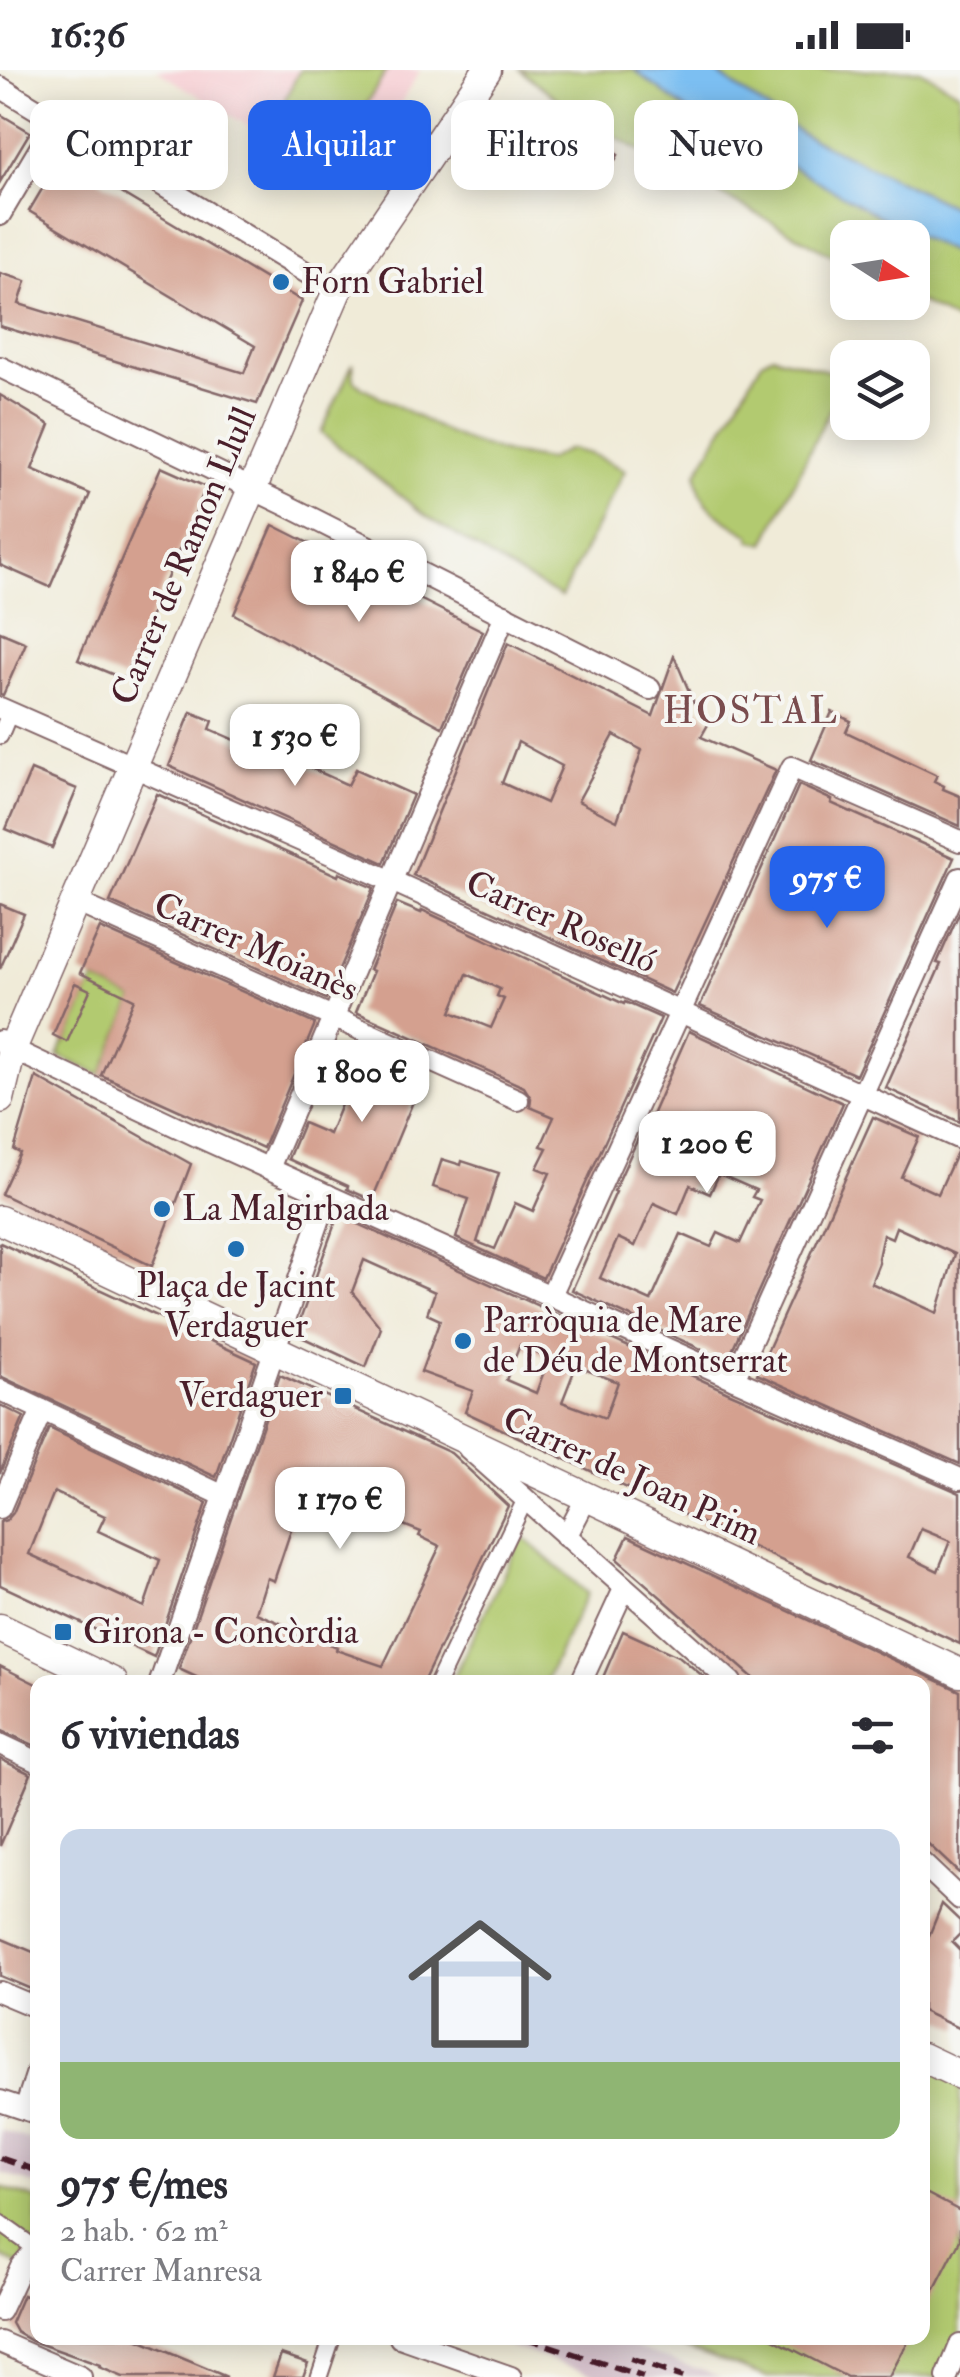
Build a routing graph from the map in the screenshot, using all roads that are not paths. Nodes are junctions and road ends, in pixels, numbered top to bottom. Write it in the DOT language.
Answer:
graph roads {
  1 [pos="486,70"];
  2 [pos="0,87"];
  3 [pos="30,105"];
  4 [pos="30,164"];
  5 [pos="171,190"];
  6 [pos="0,215"];
  7 [pos="337,291"];
  8 [pos="0,366"];
  9 [pos="254,490"];
  10 [pos="505,615"];
  11 [pos="650,689"];
  12 [pos="5,710"];
  13 [pos="0,736"];
  14 [pos="134,766"];
  15 [pos="960,840"];
  16 [pos="960,878"];
  17 [pos="392,882"];
  18 [pos="76,902"];
  19 [pos="682,1012"];
  20 [pos="334,1018"];
  21 [pos="6,1045"];
  22 [pos="864,1094"];
  23 [pos="0,1098"];
  24 [pos="518,1100"];
  25 [pos="960,1139"];
  26 [pos="269,1168"];
  27 [pos="328,1194"];
  28 [pos="0,1220"];
  29 [pos="552,1294"];
  30 [pos="274,1351"];
  31 [pos="734,1379"];
  32 [pos="0,1390"];
  33 [pos="42,1410"];
  34 [pos="453,1434"];
  35 [pos="960,1478"];
  36 [pos="224,1496"];
  37 [pos="587,1497"];
  38 [pos="525,1500"];
  39 [pos="0,1508"];
  40 [pos="566,1537"];
  41 [pos="624,1588"];
  42 [pos="0,1628"];
  43 [pos="960,1672"];
  44 [pos="98,1675"];
  45 [pos="162,1675"];
  46 [pos="441,1675"];
  47 [pos="584,1675"];
  48 [pos="723,1675"];
  49 [pos="0,1744"];
  50 [pos="30,1758"];
  51 [pos="930,1871"];
  52 [pos="960,1900"];
  53 [pos="0,1992"];
  54 [pos="30,2005"];
  55 [pos="930,2062"];
  56 [pos="960,2075"];
  57 [pos="0,2101"];
  58 [pos="30,2112"];
  59 [pos="0,2223"];
  60 [pos="30,2244"];
  61 [pos="30,2255"];
  62 [pos="0,2310"];
  63 [pos="0,2342"];
  64 [pos="330,2345"];
  65 [pos="420,2345"];
  66 [pos="960,2345"];
  67 [pos="81,2377"];
  68 [pos="319,2377"];
  69 [pos="511,2377"];
  70 [pos="947,2377"];
  1 -- 7 [label="street, Carrer de Ramon Llull"];
  2 -- 3 [label="street"];
  4 -- 6 [label="street"];
  5 -- 7 [label="street"];
  7 -- 9 [label="street, Carrer de Ramon Llull"];
  8 -- 9 [label="street"];
  9 -- 10 [label="street"];
  9 -- 14 [label="street, Carrer de Ramon Llull"];
  10 -- 11 [label="street"];
  10 -- 17 [label="street"];
  12 -- 13 [label="street"];
  12 -- 14 [label="street, Carrer Roselló"];
  14 -- 17 [label="street, Carrer Roselló"];
  14 -- 18 [label="street, Carrer de Ramon Llull"];
  15 -- 19 [label="street"];
  16 -- 22 [label="street"];
  17 -- 19 [label="street, Carrer Roselló"];
  17 -- 20 [label="street"];
  18 -- 20 [label="street, Carrer Moianès"];
  18 -- 21 [label="street, Carrer de Ramon Llull"];
  19 -- 22 [label="street, Carrer Roselló"];
  19 -- 29 [label="street"];
  20 -- 24 [label="street, Carrer Moianès"];
  20 -- 26 [label="street"];
  21 -- 23 [label="street, Carrer de Ramon Llull"];
  21 -- 26 [label="street"];
  22 -- 25 [label="street, Carrer Roselló"];
  22 -- 31 [label="street"];
  26 -- 27 [label="street"];
  27 -- 29 [label="street"];
  27 -- 30 [label="street"];
  28 -- 30 [label="street, Carrer de Joan Prim"];
  29 -- 31 [label="street"];
  30 -- 34 [label="street, Carrer de Joan Prim"];
  30 -- 36 [label="street"];
  31 -- 35 [label="street"];
  32 -- 33 [label="street"];
  33 -- 36 [label="street"];
  33 -- 39 [label="street"];
  34 -- 37 [label="street, Carrer de Joan Prim"];
  34 -- 38 [label="street"];
  36 -- 45 [label="street"];
  37 -- 40 [label="street"];
  37 -- 43 [label="street, Carrer de Joan Prim"];
  38 -- 40 [label="street"];
  38 -- 46 [label="street"];
  40 -- 41 [label="street"];
  41 -- 47 [label="street"];
  41 -- 48 [label="street"];
  42 -- 44 [label="street"];
  49 -- 50 [label="street"];
  51 -- 52 [label="street"];
  53 -- 54 [label="street"];
  55 -- 56 [label="street"];
  57 -- 58 [label="street"];
  59 -- 60 [label="street"];
  61 -- 62 [label="street"];
  63 -- 67 [label="street"];
  64 -- 68 [label="street"];
  65 -- 69 [label="street"];
  66 -- 70 [label="street"];
}
